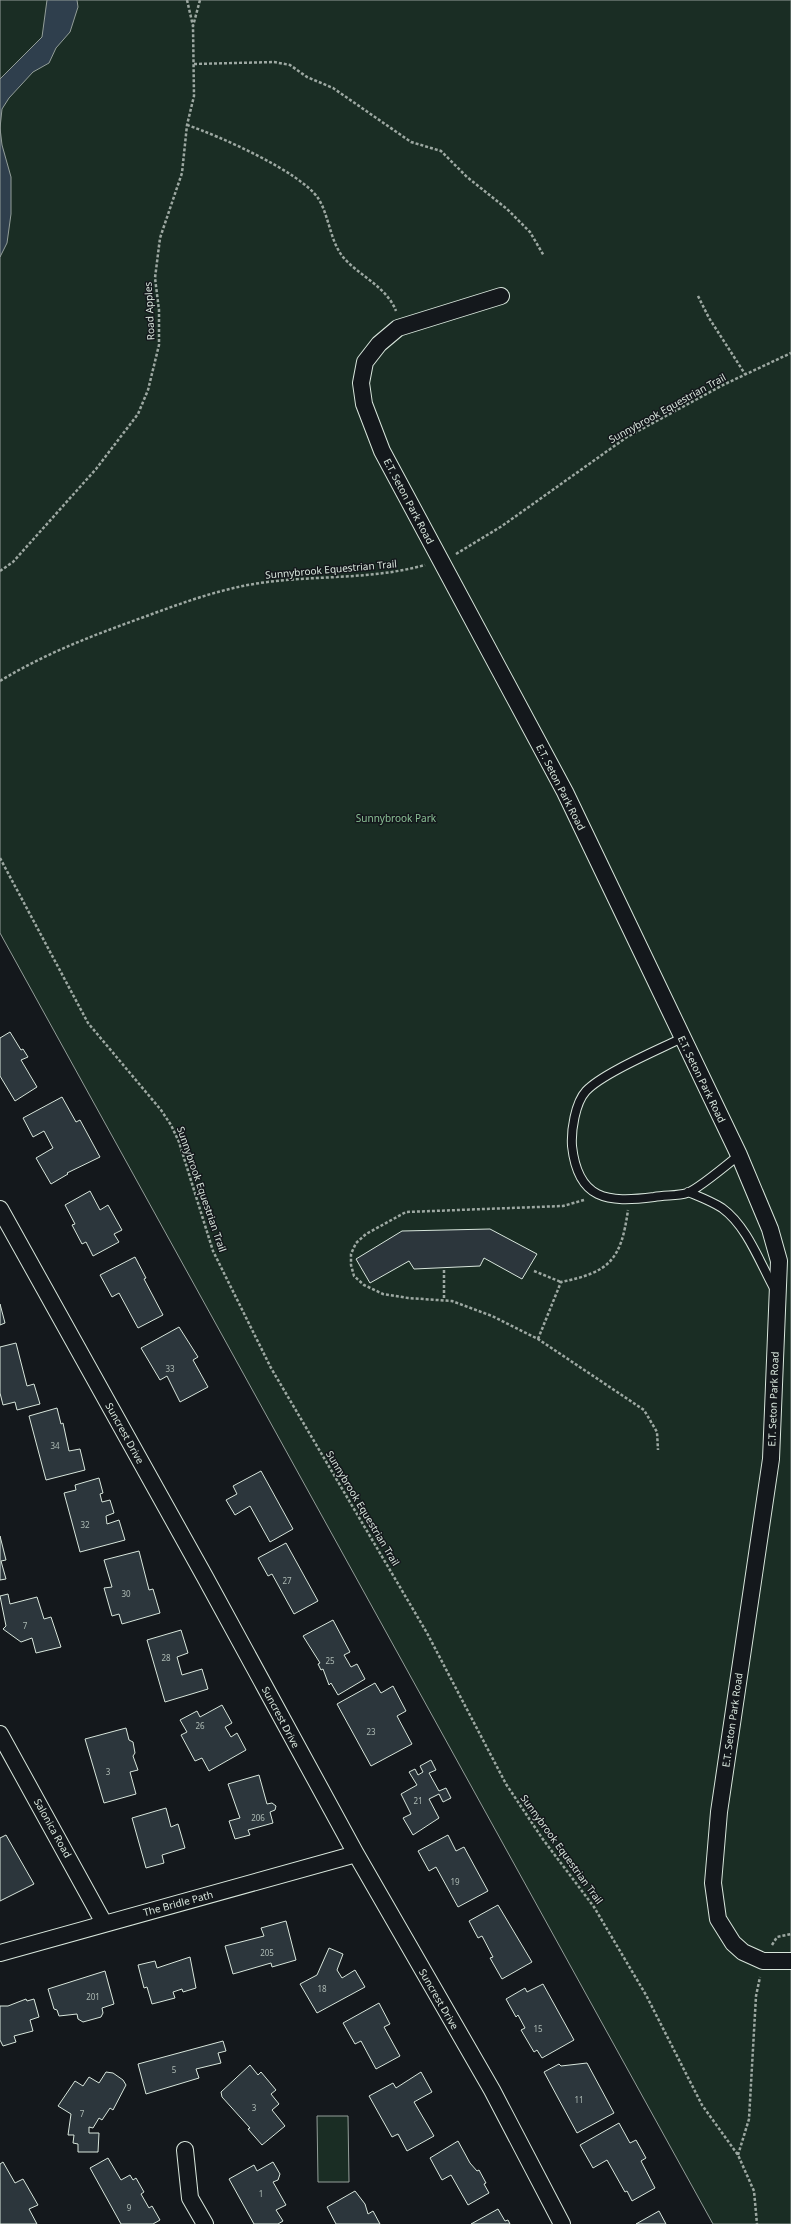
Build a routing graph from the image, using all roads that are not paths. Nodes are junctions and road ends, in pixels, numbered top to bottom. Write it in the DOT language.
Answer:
graph roads {
  1 [pos="501,296"];
  2 [pos="682,1038"];
  3 [pos="739,1156"];
  4 [pos="688,1192"];
  5 [pos="0,1209"];
  6 [pos="777,1294"];
  7 [pos="0,1734"];
  8 [pos="356,1854"];
  9 [pos="104,1923"];
  10 [pos="0,1953"];
  11 [pos="791,1961"];
  12 [pos="185,2150"];
  13 [pos="204,2224"];
  14 [pos="562,2224"];
  1 -- 2 [label="street, E.T. Seton Park Road"];
  2 -- 3 [label="street, E.T. Seton Park Road"];
  2 -- 4 [label="lane"];
  3 -- 4 [label="lane"];
  3 -- 6 [label="street, E.T. Seton Park Road"];
  4 -- 6 [label="lane"];
  5 -- 8 [label="street, Suncrest Drive"];
  6 -- 11 [label="street, E.T. Seton Park Road"];
  7 -- 9 [label="street, Salonica Road"];
  8 -- 9 [label="street, The Bridle Path"];
  8 -- 14 [label="street, Suncrest Drive"];
  9 -- 10 [label="street, The Bridle Path"];
  12 -- 13 [label="street"];
}
